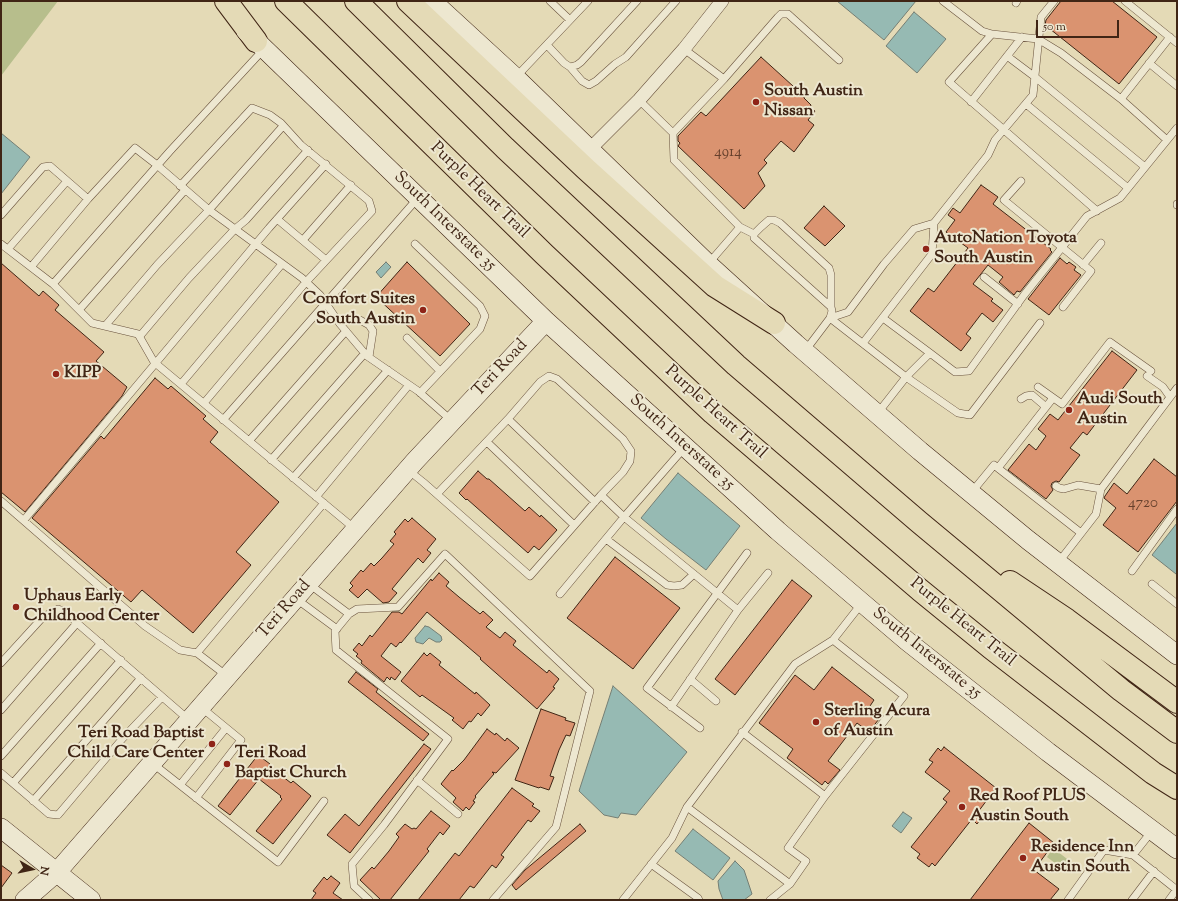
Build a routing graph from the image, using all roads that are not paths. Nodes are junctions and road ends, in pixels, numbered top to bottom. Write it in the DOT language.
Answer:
graph roads {
  1 [pos="215,1"];
  2 [pos="226,1"];
  3 [pos="286,1"];
  4 [pos="356,1"];
  5 [pos="408,1"];
  6 [pos="432,1"];
  7 [pos="550,1"];
  8 [pos="588,1"];
  9 [pos="637,1"];
  10 [pos="676,1"];
  11 [pos="943,1"];
  12 [pos="1054,1"];
  13 [pos="1125,1"];
  14 [pos="717,3"];
  15 [pos="570,20"];
  16 [pos="992,34"];
  17 [pos="1022,37"];
  18 [pos="1170,37"];
  19 [pos="1038,38"];
  20 [pos="1177,43"];
  21 [pos="260,45"];
  22 [pos="547,45"];
  23 [pos="684,49"];
  24 [pos="1007,56"];
  25 [pos="839,60"];
  26 [pos="1149,63"];
  27 [pos="570,67"];
  28 [pos="1035,77"];
  29 [pos="516,78"];
  30 [pos="724,79"];
  31 [pos="1177,86"];
  32 [pos="1121,98"];
  33 [pos="639,100"];
  34 [pos="971,102"];
  35 [pos="1026,104"];
  36 [pos="283,126"];
  37 [pos="1177,128"];
  38 [pos="1004,131"];
  39 [pos="673,133"];
  40 [pos="1166,140"];
  41 [pos="590,149"];
  42 [pos="308,150"];
  43 [pos="326,164"];
  44 [pos="157,165"];
  45 [pos="1145,167"];
  46 [pos="67,181"];
  47 [pos="1021,181"];
  48 [pos="351,185"];
  49 [pos="183,188"];
  50 [pos="1128,188"];
  51 [pos="419,197"];
  52 [pos="88,199"];
  53 [pos="210,210"];
  54 [pos="1096,211"];
  55 [pos="1,215"];
  56 [pos="277,219"];
  57 [pos="934,223"];
  58 [pos="740,227"];
  59 [pos="234,229"];
  60 [pos="754,234"];
  61 [pos="303,240"];
  62 [pos="1101,243"];
  63 [pos="1,244"];
  64 [pos="415,244"];
  65 [pos="256,245"];
  66 [pos="1061,247"];
  67 [pos="8,249"];
  68 [pos="326,260"];
  69 [pos="282,264"];
  70 [pos="708,264"];
  71 [pos="1083,265"];
  72 [pos="31,267"];
  73 [pos="984,277"];
  74 [pos="306,282"];
  75 [pos="53,284"];
  76 [pos="326,304"];
  77 [pos="1018,304"];
  78 [pos="831,307"];
  79 [pos="1063,308"];
  80 [pos="79,310"];
  81 [pos="830,318"];
  82 [pos="883,318"];
  83 [pos="337,320"];
  84 [pos="546,321"];
  85 [pos="774,323"];
  86 [pos="1040,323"];
  87 [pos="105,326"];
  88 [pos="346,331"];
  89 [pos="140,336"];
  90 [pos="407,338"];
  91 [pos="863,343"];
  92 [pos="805,351"];
  93 [pos="930,353"];
  94 [pos="367,354"];
  95 [pos="156,364"];
  96 [pos="388,370"];
  97 [pos="440,371"];
  98 [pos="906,377"];
  99 [pos="180,384"];
  100 [pos="409,385"];
  101 [pos="1038,387"];
  102 [pos="1177,388"];
  103 [pos="420,392"];
  104 [pos="1170,397"];
  105 [pos="1053,398"];
  106 [pos="1021,399"];
  107 [pos="204,403"];
  108 [pos="1046,407"];
  109 [pos="877,414"];
  110 [pos="508,419"];
  111 [pos="223,420"];
  112 [pos="452,422"];
  113 [pos="249,441"];
  114 [pos="486,442"];
  115 [pos="686,447"];
  116 [pos="271,460"];
  117 [pos="998,468"];
  118 [pos="408,469"];
  119 [pos="293,478"];
  120 [pos="1056,486"];
  121 [pos="1101,489"];
  122 [pos="437,494"];
  123 [pos="971,494"];
  124 [pos="601,496"];
  125 [pos="316,497"];
  126 [pos="1,501"];
  127 [pos="595,502"];
  128 [pos="324,503"];
  129 [pos="1177,509"];
  130 [pos="624,517"];
  131 [pos="24,520"];
  132 [pos="919,522"];
  133 [pos="574,525"];
  134 [pos="355,529"];
  135 [pos="1081,533"];
  136 [pos="606,539"];
  137 [pos="747,553"];
  138 [pos="1058,563"];
  139 [pos="1132,571"];
  140 [pos="768,573"];
  141 [pos="694,574"];
  142 [pos="308,583"];
  143 [pos="1152,584"];
  144 [pos="717,592"];
  145 [pos="560,594"];
  146 [pos="295,598"];
  147 [pos="862,603"];
  148 [pos="1177,604"];
  149 [pos="738,610"];
  150 [pos="349,614"];
  151 [pos="77,623"];
  152 [pos="337,629"];
  153 [pos="833,640"];
  154 [pos="101,643"];
  155 [pos="197,653"];
  156 [pos="1177,655"];
  157 [pos="120,660"];
  158 [pos="1,663"];
  159 [pos="227,676"];
  160 [pos="141,678"];
  161 [pos="690,679"];
  162 [pos="162,697"];
  163 [pos="716,701"];
  164 [pos="1177,702"];
  165 [pos="671,706"];
  166 [pos="1,710"];
  167 [pos="195,714"];
  168 [pos="226,728"];
  169 [pos="700,728"];
  170 [pos="742,732"];
  171 [pos="1177,732"];
  172 [pos="1,756"];
  173 [pos="152,763"];
  174 [pos="1,773"];
  175 [pos="1153,773"];
  176 [pos="417,780"];
  177 [pos="13,783"];
  178 [pos="180,785"];
  179 [pos="1177,788"];
  180 [pos="1177,794"];
  181 [pos="825,796"];
  182 [pos="196,798"];
  183 [pos="33,801"];
  184 [pos="324,801"];
  185 [pos="687,807"];
  186 [pos="458,814"];
  187 [pos="1,828"];
  188 [pos="1152,831"];
  189 [pos="1177,849"];
  190 [pos="1133,855"];
  191 [pos="651,864"];
  192 [pos="57,872"];
  193 [pos="1154,872"];
  194 [pos="790,884"];
  195 [pos="1177,890"];
  196 [pos="625,898"];
  197 [pos="1072,899"];
  198 [pos="25,900"];
  199 [pos="91,900"];
  200 [pos="369,900"];
  201 [pos="493,900"];
  202 [pos="634,900"];
  203 [pos="699,900"];
  204 [pos="770,900"];
  205 [pos="1132,900"];
  206 [pos="1169,900"];
  1 -- 21 [label="main road, South Interstate 35"];
  2 -- 21 [label="highway"];
  3 -- 175 [label="highway, Purple Heart Trail"];
  4 -- 132 [label="highway"];
  5 -- 85 [label="highway"];
  6 -- 29 [label="main road"];
  7 -- 15 [label="lane"];
  8 -- 15 [label="lane"];
  9 -- 27 [label="lane"];
  10 -- 27 [label="lane"];
  11 -- 16 [label="lane"];
  12 -- 19 [label="lane"];
  13 -- 18 [label="lane"];
  14 -- 23 [label="street"];
  15 -- 22 [label="lane"];
  16 -- 17 [label="lane"];
  16 -- 34 [label="lane"];
  17 -- 19 [label="lane"];
  17 -- 24 [label="lane"];
  18 -- 20 [label="lane"];
  18 -- 26 [label="lane"];
  19 -- 28 [label="lane"];
  19 -- 32 [label="lane"];
  21 -- 44 [label="lane"];
  21 -- 51 [label="main road, South Interstate 35"];
  22 -- 27 [label="lane"];
  22 -- 29 [label="lane"];
  23 -- 30 [label="lane"];
  23 -- 33 [label="street"];
  24 -- 28 [label="lane"];
  24 -- 34 [label="lane"];
  25 -- 30 [label="lane"];
  26 -- 31 [label="lane"];
  26 -- 32 [label="lane"];
  28 -- 35 [label="lane"];
  28 -- 45 [label="lane"];
  29 -- 41 [label="main road"];
  30 -- 39 [label="lane"];
  32 -- 40 [label="lane"];
  33 -- 39 [label="lane"];
  33 -- 41 [label="street"];
  34 -- 38 [label="lane"];
  35 -- 38 [label="lane"];
  35 -- 50 [label="lane"];
  36 -- 42 [label="lane"];
  36 -- 49 [label="lane"];
  36 -- 53 [label="lane"];
  37 -- 40 [label="lane"];
  38 -- 54 [label="lane"];
  38 -- 57 [label="lane"];
  39 -- 58 [label="lane"];
  40 -- 45 [label="lane"];
  41 -- 70 [label="main road"];
  42 -- 43 [label="lane"];
  42 -- 59 [label="lane"];
  43 -- 48 [label="lane"];
  43 -- 56 [label="lane"];
  44 -- 49 [label="lane"];
  44 -- 52 [label="lane"];
  44 -- 75 [label="lane"];
  45 -- 50 [label="lane"];
  46 -- 52 [label="lane"];
  46 -- 55 [label="lane"];
  46 -- 67 [label="lane"];
  47 -- 66 [label="lane"];
  48 -- 61 [label="lane"];
  48 -- 68 [label="lane"];
  49 -- 53 [label="lane"];
  49 -- 80 [label="lane"];
  50 -- 54 [label="lane"];
  51 -- 76 [label="lane"];
  51 -- 84 [label="main road, South Interstate 35"];
  52 -- 72 [label="lane"];
  53 -- 59 [label="lane"];
  53 -- 87 [label="lane"];
  54 -- 66 [label="lane"];
  56 -- 61 [label="lane"];
  56 -- 65 [label="lane"];
  57 -- 81 [label="lane"];
  57 -- 82 [label="lane"];
  58 -- 60 [label="lane"];
  58 -- 70 [label="lane"];
  59 -- 65 [label="lane"];
  59 -- 89 [label="lane"];
  60 -- 78 [label="lane"];
  60 -- 78 [label="lane"];
  61 -- 68 [label="lane"];
  62 -- 71 [label="lane"];
  63 -- 67 [label="lane"];
  64 -- 97 [label="lane"];
  65 -- 69 [label="lane"];
  65 -- 95 [label="lane"];
  66 -- 71 [label="lane"];
  66 -- 77 [label="lane"];
  67 -- 72 [label="lane"];
  68 -- 74 [label="lane"];
  69 -- 74 [label="lane"];
  69 -- 99 [label="lane"];
  70 -- 85 [label="main road"];
  71 -- 79 [label="lane"];
  72 -- 75 [label="lane"];
  73 -- 77 [label="lane"];
  74 -- 76 [label="lane"];
  74 -- 107 [label="lane"];
  75 -- 80 [label="lane"];
  76 -- 83 [label="lane"];
  76 -- 111 [label="lane"];
  77 -- 93 [label="lane"];
  78 -- 81 [label="lane"];
  80 -- 87 [label="lane"];
  81 -- 91 [label="lane"];
  81 -- 92 [label="lane"];
  82 -- 91 [label="lane"];
  82 -- 93 [label="lane"];
  83 -- 88 [label="lane"];
  83 -- 94 [label="lane"];
  84 -- 112 [label="main road, Teri Road"];
  84 -- 115 [label="main road, South Interstate 35"];
  85 -- 92 [label="main road"];
  86 -- 98 [label="lane"];
  87 -- 89 [label="lane"];
  88 -- 94 [label="lane"];
  88 -- 113 [label="lane"];
  89 -- 95 [label="lane"];
  90 -- 97 [label="lane"];
  91 -- 98 [label="lane"];
  92 -- 109 [label="main road"];
  93 -- 98 [label="lane"];
  94 -- 96 [label="lane"];
  94 -- 116 [label="lane"];
  95 -- 99 [label="lane"];
  95 -- 131 [label="lane"];
  96 -- 100 [label="lane"];
  96 -- 119 [label="lane"];
  97 -- 103 [label="lane"];
  98 -- 109 [label="lane"];
  99 -- 107 [label="lane"];
  100 -- 103 [label="lane"];
  100 -- 125 [label="lane"];
  101 -- 105 [label="lane"];
  102 -- 104 [label="lane"];
  103 -- 112 [label="lane"];
  104 -- 105 [label="lane"];
  104 -- 121 [label="lane"];
  105 -- 108 [label="lane"];
  106 -- 108 [label="lane"];
  107 -- 111 [label="lane"];
  108 -- 117 [label="lane"];
  109 -- 123 [label="main road"];
  110 -- 114 [label="lane"];
  110 -- 124 [label="lane"];
  110 -- 127 [label="lane"];
  111 -- 113 [label="lane"];
  112 -- 118 [label="main road, Teri Road"];
  113 -- 116 [label="lane"];
  114 -- 122 [label="lane"];
  114 -- 133 [label="lane"];
  115 -- 130 [label="lane"];
  115 -- 147 [label="main road, South Interstate 35"];
  116 -- 119 [label="lane"];
  117 -- 123 [label="lane"];
  117 -- 135 [label="lane"];
  118 -- 122 [label="lane"];
  118 -- 134 [label="main road, Teri Road"];
  119 -- 125 [label="lane"];
  120 -- 121 [label="lane"];
  121 -- 135 [label="lane"];
  122 -- 133 [label="lane"];
  123 -- 138 [label="main road"];
  124 -- 127 [label="lane"];
  124 -- 130 [label="lane"];
  125 -- 128 [label="lane"];
  126 -- 131 [label="lane"];
  127 -- 133 [label="lane"];
  128 -- 134 [label="lane"];
  128 -- 155 [label="lane"];
  129 -- 139 [label="lane"];
  130 -- 136 [label="lane"];
  130 -- 141 [label="lane"];
  131 -- 155 [label="lane"];
  132 -- 164 [label="highway"];
  132 -- 171 [label="highway"];
  134 -- 142 [label="main road, Teri Road"];
  135 -- 138 [label="lane"];
  136 -- 141 [label="lane"];
  136 -- 145 [label="lane"];
  137 -- 144 [label="lane"];
  138 -- 156 [label="main road"];
  140 -- 149 [label="lane"];
  141 -- 144 [label="lane"];
  142 -- 146 [label="main road, Teri Road"];
  142 -- 150 [label="lane"];
  143 -- 148 [label="lane"];
  144 -- 149 [label="lane"];
  144 -- 165 [label="lane"];
  146 -- 152 [label="lane"];
  146 -- 159 [label="main road, Teri Road"];
  147 -- 153 [label="lane"];
  147 -- 188 [label="main road, South Interstate 35"];
  149 -- 161 [label="lane"];
  150 -- 152 [label="lane"];
  150 -- 201 [label="lane"];
  151 -- 154 [label="lane"];
  151 -- 158 [label="lane"];
  151 -- 166 [label="lane"];
  152 -- 176 [label="lane"];
  153 -- 170 [label="lane"];
  153 -- 181 [label="lane"];
  154 -- 157 [label="lane"];
  154 -- 172 [label="lane"];
  155 -- 159 [label="lane"];
  157 -- 160 [label="lane"];
  157 -- 177 [label="lane"];
  159 -- 167 [label="main road, Teri Road"];
  160 -- 162 [label="lane"];
  160 -- 183 [label="lane"];
  161 -- 163 [label="lane"];
  161 -- 165 [label="lane"];
  162 -- 167 [label="lane"];
  162 -- 183 [label="lane"];
  165 -- 169 [label="lane"];
  167 -- 168 [label="lane"];
  167 -- 173 [label="main road, Teri Road"];
  168 -- 178 [label="lane"];
  168 -- 182 [label="lane"];
  170 -- 181 [label="lane"];
  170 -- 185 [label="lane"];
  173 -- 178 [label="lane"];
  173 -- 192 [label="main road, Teri Road"];
  174 -- 177 [label="lane"];
  175 -- 179 [label="highway, Purple Heart Trail"];
  175 -- 180 [label="highway"];
  176 -- 186 [label="lane"];
  176 -- 200 [label="lane"];
  177 -- 183 [label="lane"];
  178 -- 182 [label="lane"];
  181 -- 194 [label="lane"];
  182 -- 184 [label="lane"];
  185 -- 191 [label="lane"];
  185 -- 194 [label="lane"];
  187 -- 192 [label="main road"];
  188 -- 189 [label="main road, South Interstate 35"];
  188 -- 190 [label="lane"];
  190 -- 193 [label="lane"];
  190 -- 197 [label="lane"];
  191 -- 196 [label="lane"];
  191 -- 203 [label="lane"];
  192 -- 198 [label="main road, Teri Road"];
  192 -- 199 [label="main road"];
  193 -- 195 [label="lane"];
  193 -- 205 [label="lane"];
  194 -- 204 [label="lane"];
  195 -- 206 [label="lane"];
  196 -- 202 [label="lane"];
}
